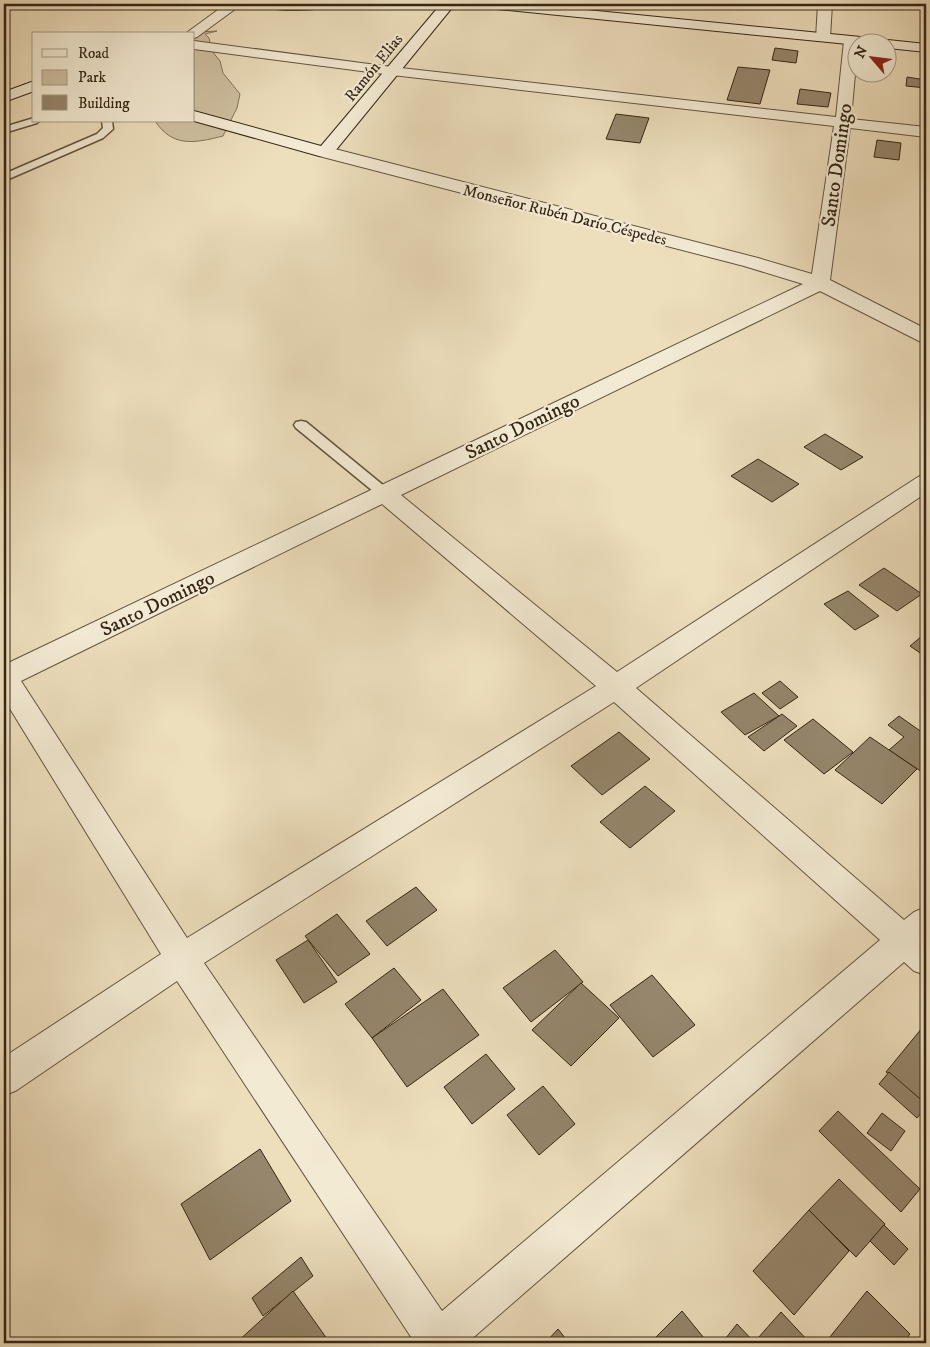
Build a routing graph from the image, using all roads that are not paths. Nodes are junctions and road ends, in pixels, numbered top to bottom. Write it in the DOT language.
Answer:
graph roads {
  1 [pos="235,4"];
  2 [pos="270,4"];
  3 [pos="322,4"];
  4 [pos="448,4"];
  5 [pos="487,4"];
  6 [pos="825,4"];
  7 [pos="195,32"];
  8 [pos="823,38"];
  9 [pos="848,40"];
  10 [pos="195,45"];
  11 [pos="898,45"];
  12 [pos="926,48"];
  13 [pos="392,71"];
  14 [pos="848,71"];
  15 [pos="32,87"];
  16 [pos="4,96"];
  17 [pos="195,116"];
  18 [pos="32,121"];
  19 [pos="107,122"];
  20 [pos="843,123"];
  21 [pos="4,130"];
  22 [pos="926,132"];
  23 [pos="325,152"];
  24 [pos="4,178"];
  25 [pos="820,283"];
  26 [pos="926,337"];
  27 [pos="301,426"];
  28 [pos="926,482"];
  29 [pos="384,493"];
  30 [pos="4,677"];
  31 [pos="616,687"];
  32 [pos="919,942"];
  33 [pos="182,959"];
  34 [pos="4,1078"];
  35 [pos="438,1342"];
  1 -- 7 [label="street"];
  2 -- 3 [label="street"];
  4 -- 13 [label="street, Ramón Elias"];
  5 -- 8 [label="street"];
  6 -- 8 [label="street"];
  8 -- 9 [label="street"];
  10 -- 13 [label="street"];
  11 -- 12 [label="street"];
  13 -- 20 [label="street"];
  13 -- 23 [label="street, Ramón Elias"];
  14 -- 20 [label="street, Santo Domingo"];
  15 -- 16 [label="street"];
  17 -- 23 [label="street, Monseñor Rubén Darío Céspedes"];
  18 -- 21 [label="lane"];
  19 -- 24 [label="lane"];
  20 -- 22 [label="street"];
  20 -- 25 [label="street, Santo Domingo"];
  23 -- 25 [label="street, Monseñor Rubén Darío Céspedes"];
  25 -- 26 [label="street, Monseñor Rubén Darío Céspedes"];
  25 -- 29 [label="street, Santo Domingo"];
  27 -- 29 [label="lane"];
  28 -- 31 [label="street"];
  29 -- 30 [label="street, Santo Domingo"];
  29 -- 31 [label="street"];
  30 -- 33 [label="street"];
  31 -- 32 [label="street"];
  31 -- 33 [label="street"];
  32 -- 35 [label="street"];
  33 -- 34 [label="street"];
  33 -- 35 [label="street"];
}
